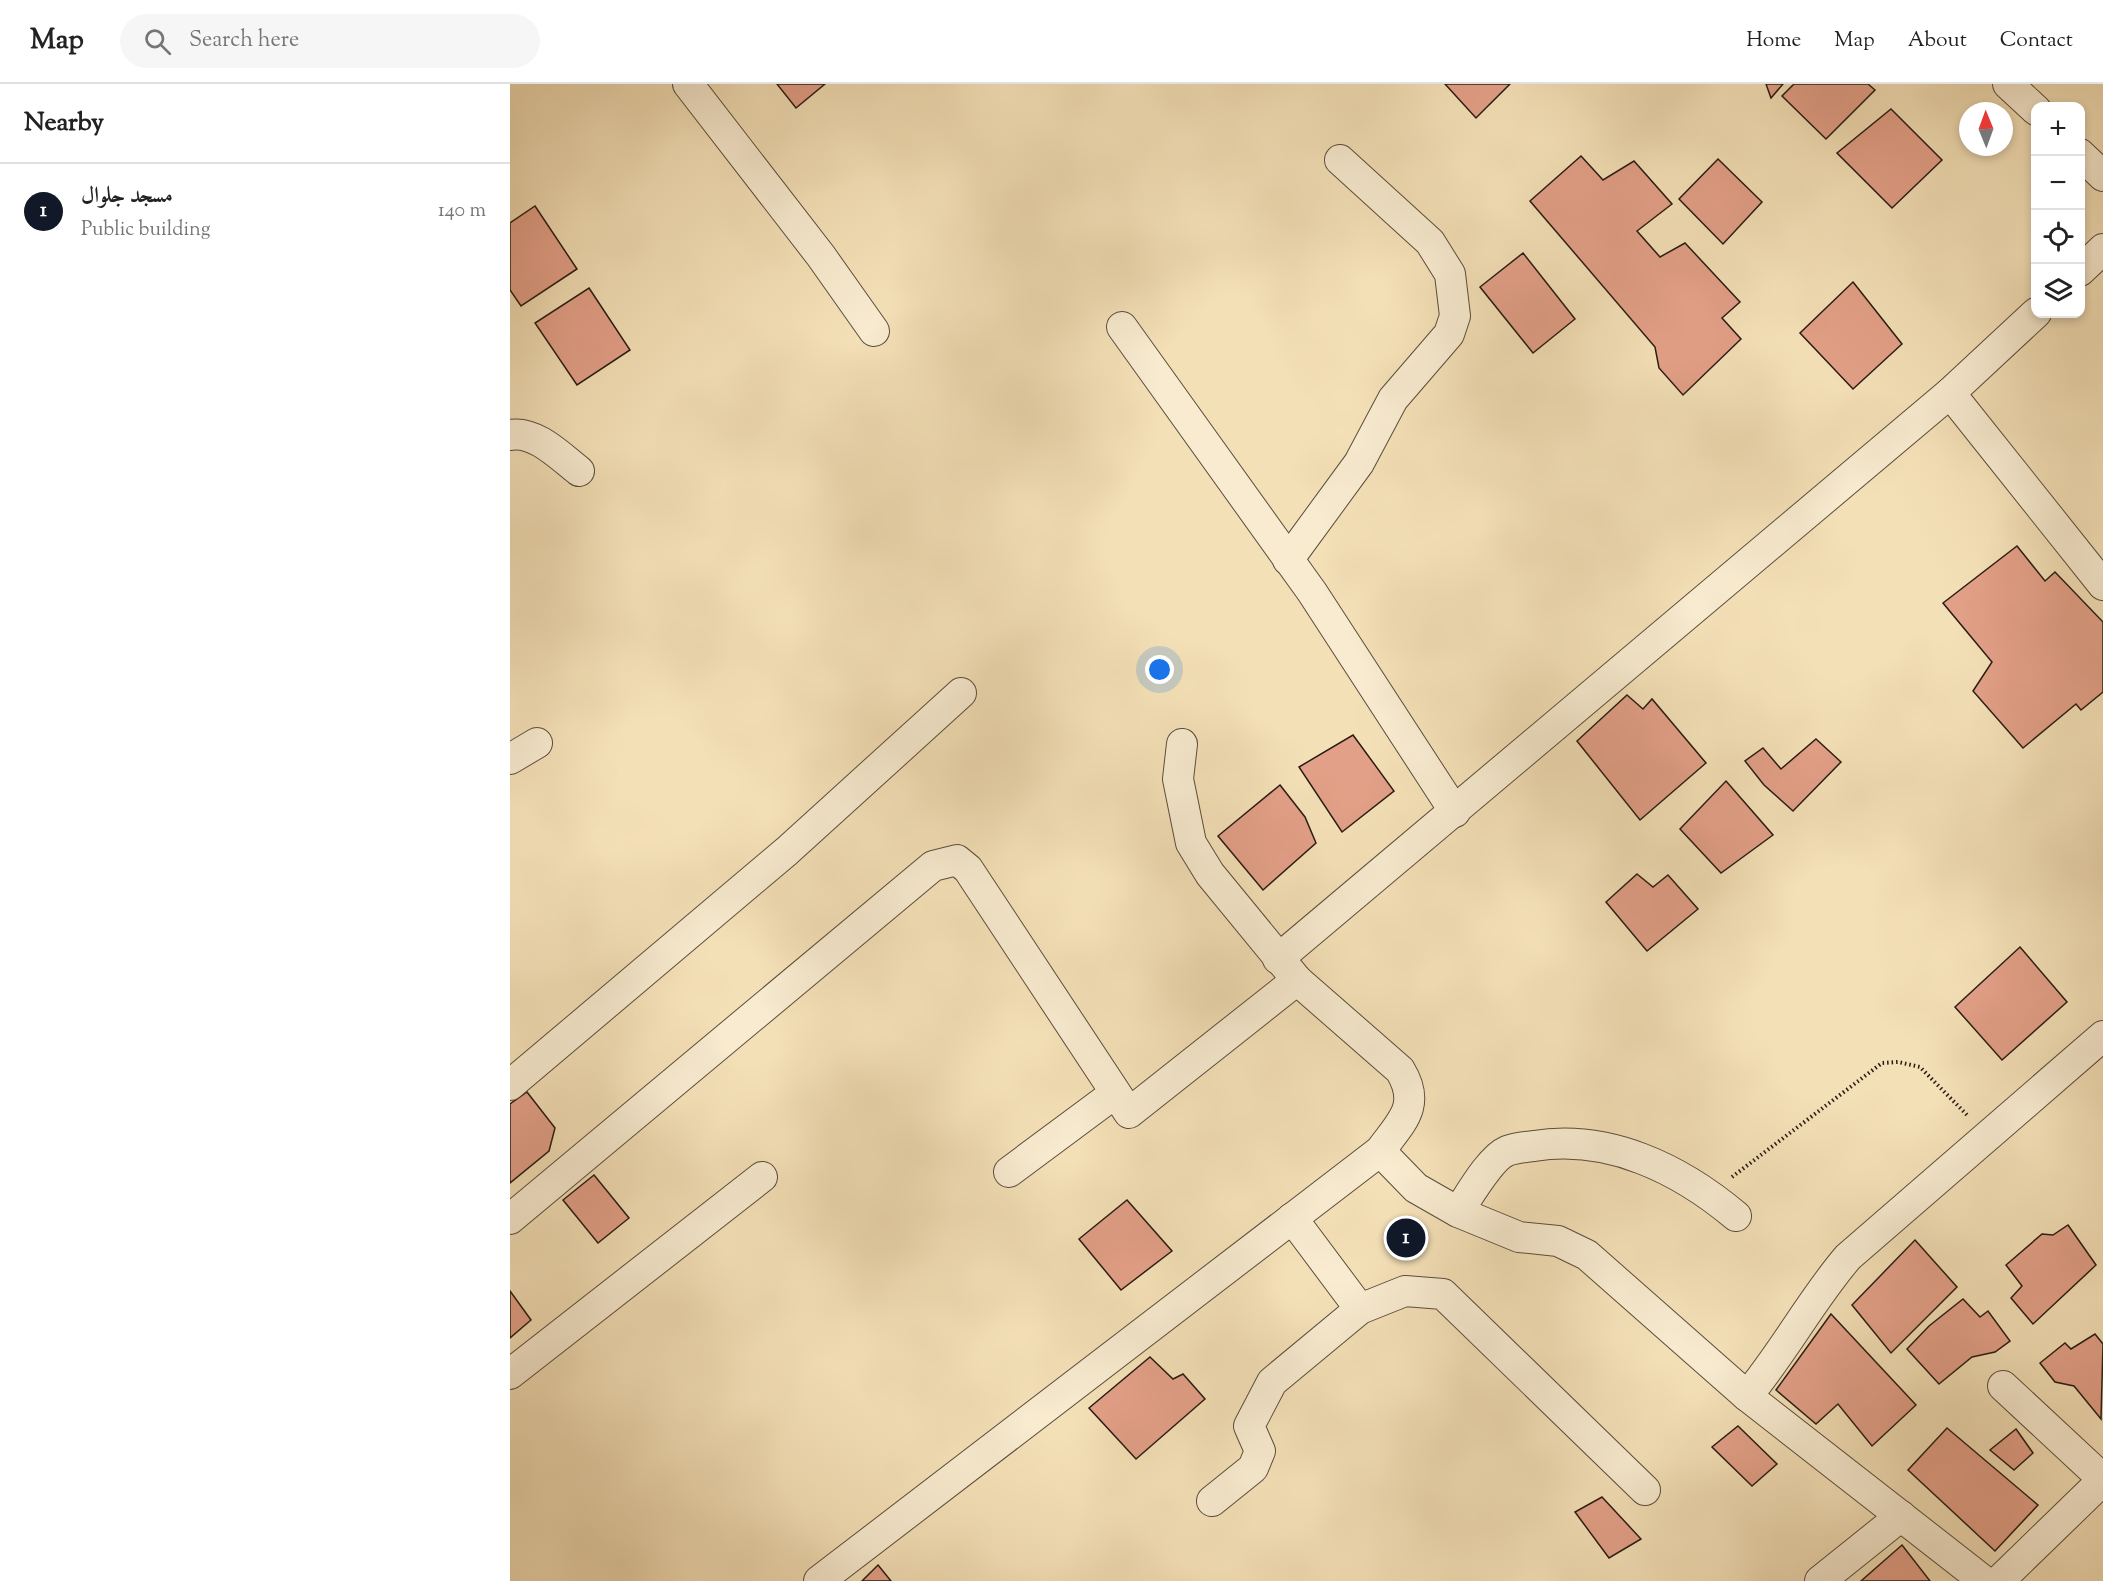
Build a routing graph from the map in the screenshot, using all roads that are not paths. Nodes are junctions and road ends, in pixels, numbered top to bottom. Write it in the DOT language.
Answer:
graph roads {
  1 [pos="688,84"];
  2 [pos="2008,84"];
  3 [pos="2031,105"];
  4 [pos="2082,156"];
  5 [pos="1340,160"];
  6 [pos="2103,176"];
  7 [pos="2103,249"];
  8 [pos="2085,266"];
  9 [pos="2031,318"];
  10 [pos="1122,327"];
  11 [pos="874,331"];
  12 [pos="1950,393"];
  13 [pos="510,435"];
  14 [pos="579,471"];
  15 [pos="1287,560"];
  16 [pos="2103,585"];
  17 [pos="961,693"];
  18 [pos="537,743"];
  19 [pos="1182,744"];
  20 [pos="510,759"];
  21 [pos="1455,812"];
  22 [pos="1288,970"];
  23 [pos="2103,1036"];
  24 [pos="510,1085"];
  25 [pos="1114,1094"];
  26 [pos="1380,1151"];
  27 [pos="1009,1172"];
  28 [pos="762,1177"];
  29 [pos="1458,1212"];
  30 [pos="1736,1216"];
  31 [pos="1292,1218"];
  32 [pos="510,1219"];
  33 [pos="1360,1310"];
  34 [pos="510,1374"];
  35 [pos="2003,1386"];
  36 [pos="1747,1396"];
  37 [pos="2103,1479"];
  38 [pos="1646,1490"];
  39 [pos="1212,1502"];
  40 [pos="1901,1516"];
  41 [pos="819,1581"];
  42 [pos="1820,1581"];
  43 [pos="1984,1581"];
  44 [pos="1999,1581"];
  1 -- 11 [label="street"];
  2 -- 3 [label="street"];
  4 -- 6 [label="street"];
  5 -- 15 [label="street"];
  7 -- 8 [label="street"];
  9 -- 12 [label="street"];
  10 -- 15 [label="street"];
  12 -- 16 [label="street"];
  12 -- 21 [label="street"];
  13 -- 14 [label="street"];
  15 -- 21 [label="street"];
  17 -- 24 [label="street"];
  18 -- 20 [label="street"];
  19 -- 22 [label="street"];
  21 -- 22 [label="street"];
  22 -- 25 [label="street"];
  22 -- 26 [label="street"];
  23 -- 36 [label="street"];
  25 -- 27 [label="street"];
  25 -- 32 [label="street"];
  26 -- 29 [label="street"];
  26 -- 31 [label="street"];
  28 -- 34 [label="street"];
  29 -- 30 [label="street"];
  29 -- 36 [label="street"];
  31 -- 33 [label="street"];
  31 -- 41 [label="street"];
  33 -- 38 [label="street"];
  33 -- 39 [label="street"];
  35 -- 37 [label="street"];
  36 -- 40 [label="street"];
  37 -- 44 [label="street"];
  40 -- 42 [label="street"];
  40 -- 43 [label="street"];
}
